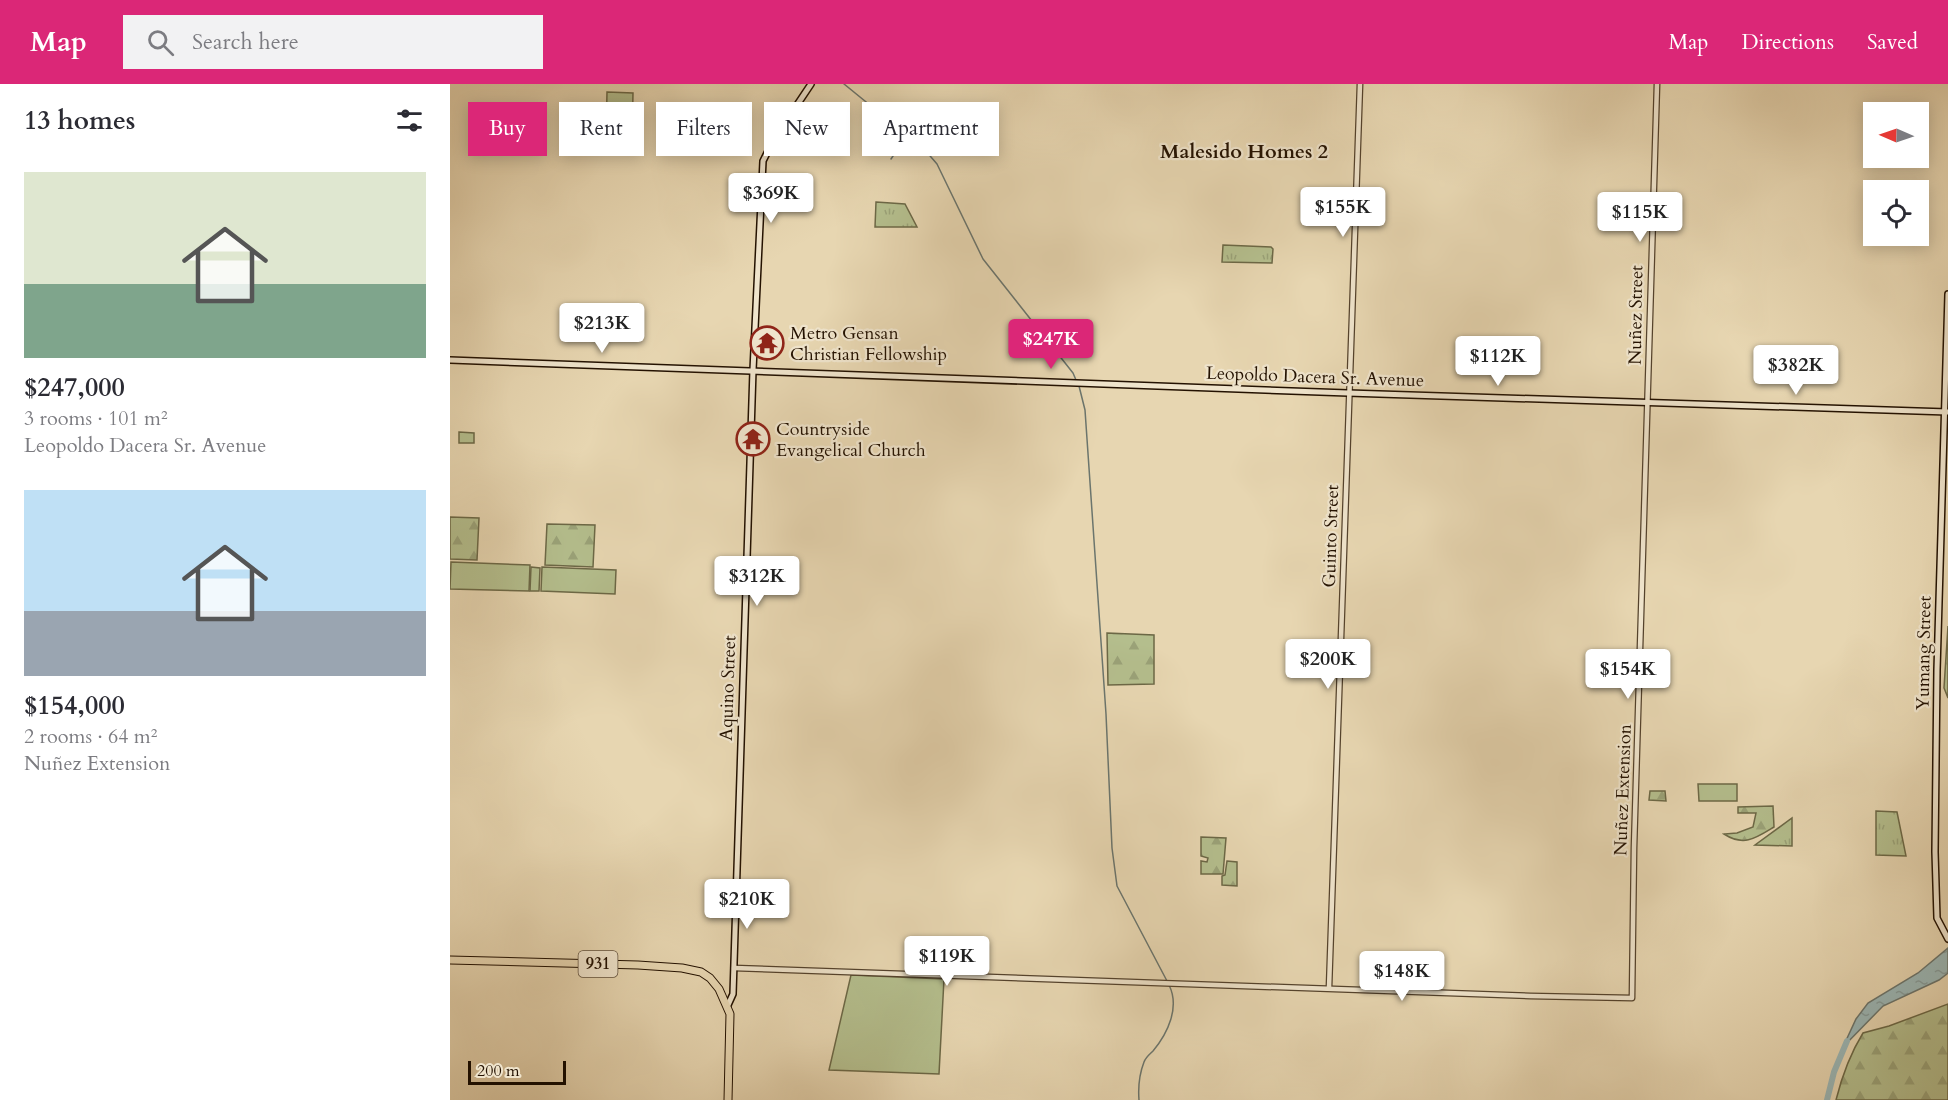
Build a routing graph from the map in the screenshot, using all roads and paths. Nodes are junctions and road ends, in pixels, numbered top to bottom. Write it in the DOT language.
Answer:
graph roads {
  1 [pos="811,84"];
  2 [pos="1360,84"];
  3 [pos="1657,84"];
  4 [pos="1948,294"];
  5 [pos="450,360"];
  6 [pos="753,370"];
  7 [pos="1348,393"];
  8 [pos="1648,403"];
  9 [pos="1946,412"];
  10 [pos="1948,939"];
  11 [pos="450,960"];
  12 [pos="734,968"];
  13 [pos="1329,988"];
  14 [pos="728,1005"];
  15 [pos="728,1100"];
  1 -- 6 [label="main road, Aquino Street"];
  2 -- 7 [label="street, Guinto Street"];
  3 -- 8 [label="street, Nuñez Street"];
  4 -- 9 [label="main road, Yumang Street"];
  5 -- 6 [label="main road, Leopoldo Dacera Sr. Avenue"];
  6 -- 7 [label="main road, Leopoldo Dacera Sr. Avenue"];
  6 -- 12 [label="main road, Aquino Street"];
  7 -- 8 [label="main road, Leopoldo Dacera Sr. Avenue"];
  7 -- 13 [label="street, Guinto Street"];
  8 -- 9 [label="main road, Leopoldo Dacera Sr. Avenue"];
  8 -- 13 [label="street, Nuñez Extension"];
  9 -- 10 [label="main road, Yumang Street"];
  11 -- 14 [label="highway, 931"];
  12 -- 13 [label="street"];
  12 -- 14 [label="main road, Aquino Street"];
  14 -- 15 [label="highway, 931"];
}
